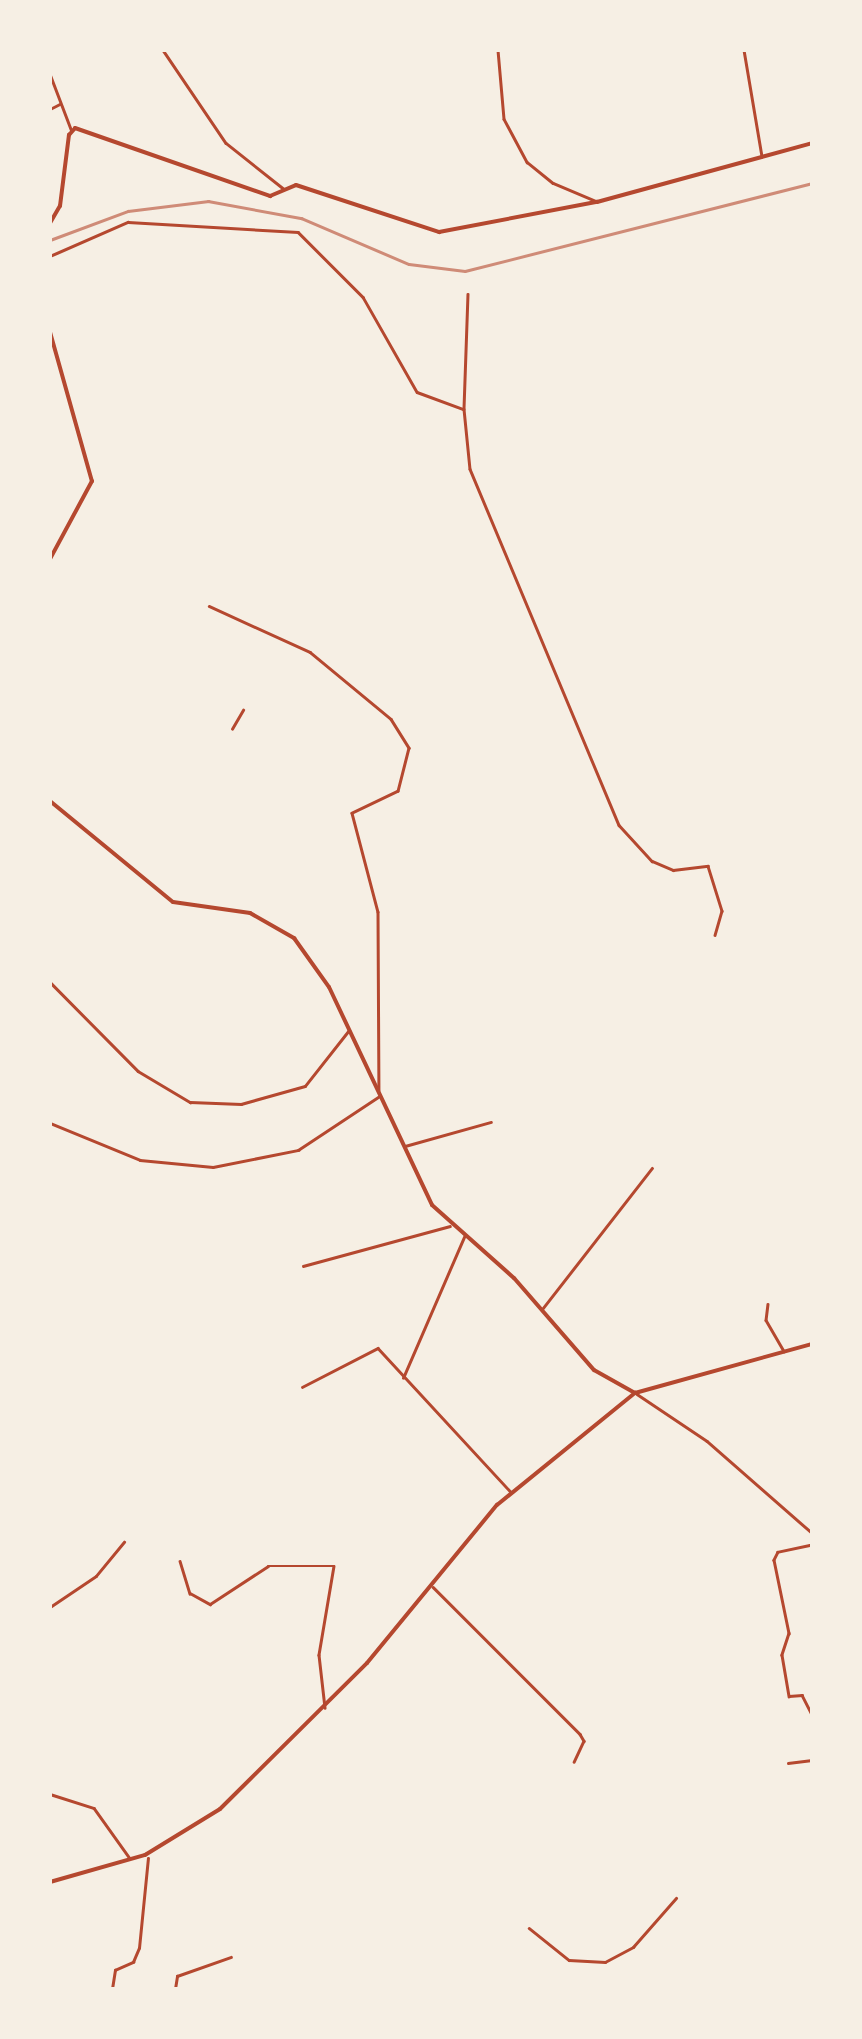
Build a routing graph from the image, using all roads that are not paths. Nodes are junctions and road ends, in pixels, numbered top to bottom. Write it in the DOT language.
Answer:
graph roads {
  1 [pos="163,50"];
  2 [pos="498,50"];
  3 [pos="744,50"];
  4 [pos="50,74"];
  5 [pos="62,104"];
  6 [pos="50,109"];
  7 [pos="71,129"];
  8 [pos="812,144"];
  9 [pos="762,156"];
  10 [pos="284,189"];
  11 [pos="596,202"];
  12 [pos="50,223"];
  13 [pos="50,256"];
  14 [pos="468,294"];
  15 [pos="50,332"];
  16 [pos="464,409"];
  17 [pos="50,559"];
  18 [pos="209,606"];
  19 [pos="243,710"];
  20 [pos="232,729"];
  21 [pos="50,800"];
  22 [pos="715,936"];
  23 [pos="50,982"];
  24 [pos="350,1029"];
  25 [pos="379,1096"];
  26 [pos="490,1122"];
  27 [pos="50,1123"];
  28 [pos="403,1146"];
  29 [pos="652,1168"];
  30 [pos="450,1226"];
  31 [pos="464,1237"];
  32 [pos="303,1266"];
  33 [pos="768,1304"];
  34 [pos="542,1309"];
  35 [pos="812,1344"];
  36 [pos="784,1352"];
  37 [pos="403,1378"];
  38 [pos="302,1388"];
  39 [pos="636,1393"];
  40 [pos="512,1492"];
  41 [pos="812,1534"];
  42 [pos="124,1542"];
  43 [pos="812,1545"];
  44 [pos="180,1561"];
  45 [pos="432,1587"];
  46 [pos="50,1606"];
  47 [pos="324,1708"];
  48 [pos="812,1715"];
  49 [pos="812,1760"];
  50 [pos="574,1762"];
  51 [pos="788,1763"];
  52 [pos="50,1794"];
  53 [pos="148,1858"];
  54 [pos="130,1859"];
  55 [pos="50,1882"];
  56 [pos="676,1898"];
  57 [pos="529,1928"];
  58 [pos="232,1957"];
  59 [pos="112,1989"];
  60 [pos="176,1989"];
  1 -- 10 [label="street"];
  2 -- 11 [label="street"];
  3 -- 9 [label="street"];
  4 -- 5 [label="street"];
  5 -- 6 [label="street"];
  5 -- 7 [label="street"];
  7 -- 10 [label="main road"];
  7 -- 12 [label="main road"];
  8 -- 9 [label="main road"];
  9 -- 11 [label="main road"];
  10 -- 11 [label="main road"];
  13 -- 16 [label="street"];
  14 -- 16 [label="street"];
  15 -- 17 [label="main road"];
  16 -- 22 [label="street"];
  18 -- 25 [label="street"];
  19 -- 20 [label="street"];
  21 -- 24 [label="main road"];
  23 -- 24 [label="street"];
  24 -- 25 [label="main road"];
  25 -- 27 [label="street"];
  25 -- 28 [label="main road"];
  26 -- 28 [label="street"];
  28 -- 30 [label="main road"];
  29 -- 34 [label="street"];
  30 -- 31 [label="main road"];
  30 -- 32 [label="street"];
  31 -- 34 [label="main road"];
  31 -- 37 [label="street"];
  33 -- 36 [label="street"];
  34 -- 39 [label="main road"];
  35 -- 36 [label="main road"];
  36 -- 39 [label="main road"];
  37 -- 38 [label="street"];
  37 -- 40 [label="street"];
  39 -- 40 [label="main road"];
  39 -- 41 [label="street"];
  40 -- 45 [label="main road"];
  42 -- 46 [label="street"];
  43 -- 48 [label="street"];
  44 -- 47 [label="street"];
  45 -- 47 [label="main road"];
  45 -- 50 [label="street"];
  47 -- 54 [label="main road"];
  49 -- 51 [label="street"];
  52 -- 54 [label="street"];
  53 -- 59 [label="street"];
  54 -- 55 [label="main road"];
  56 -- 57 [label="street"];
  58 -- 60 [label="street"];
}
